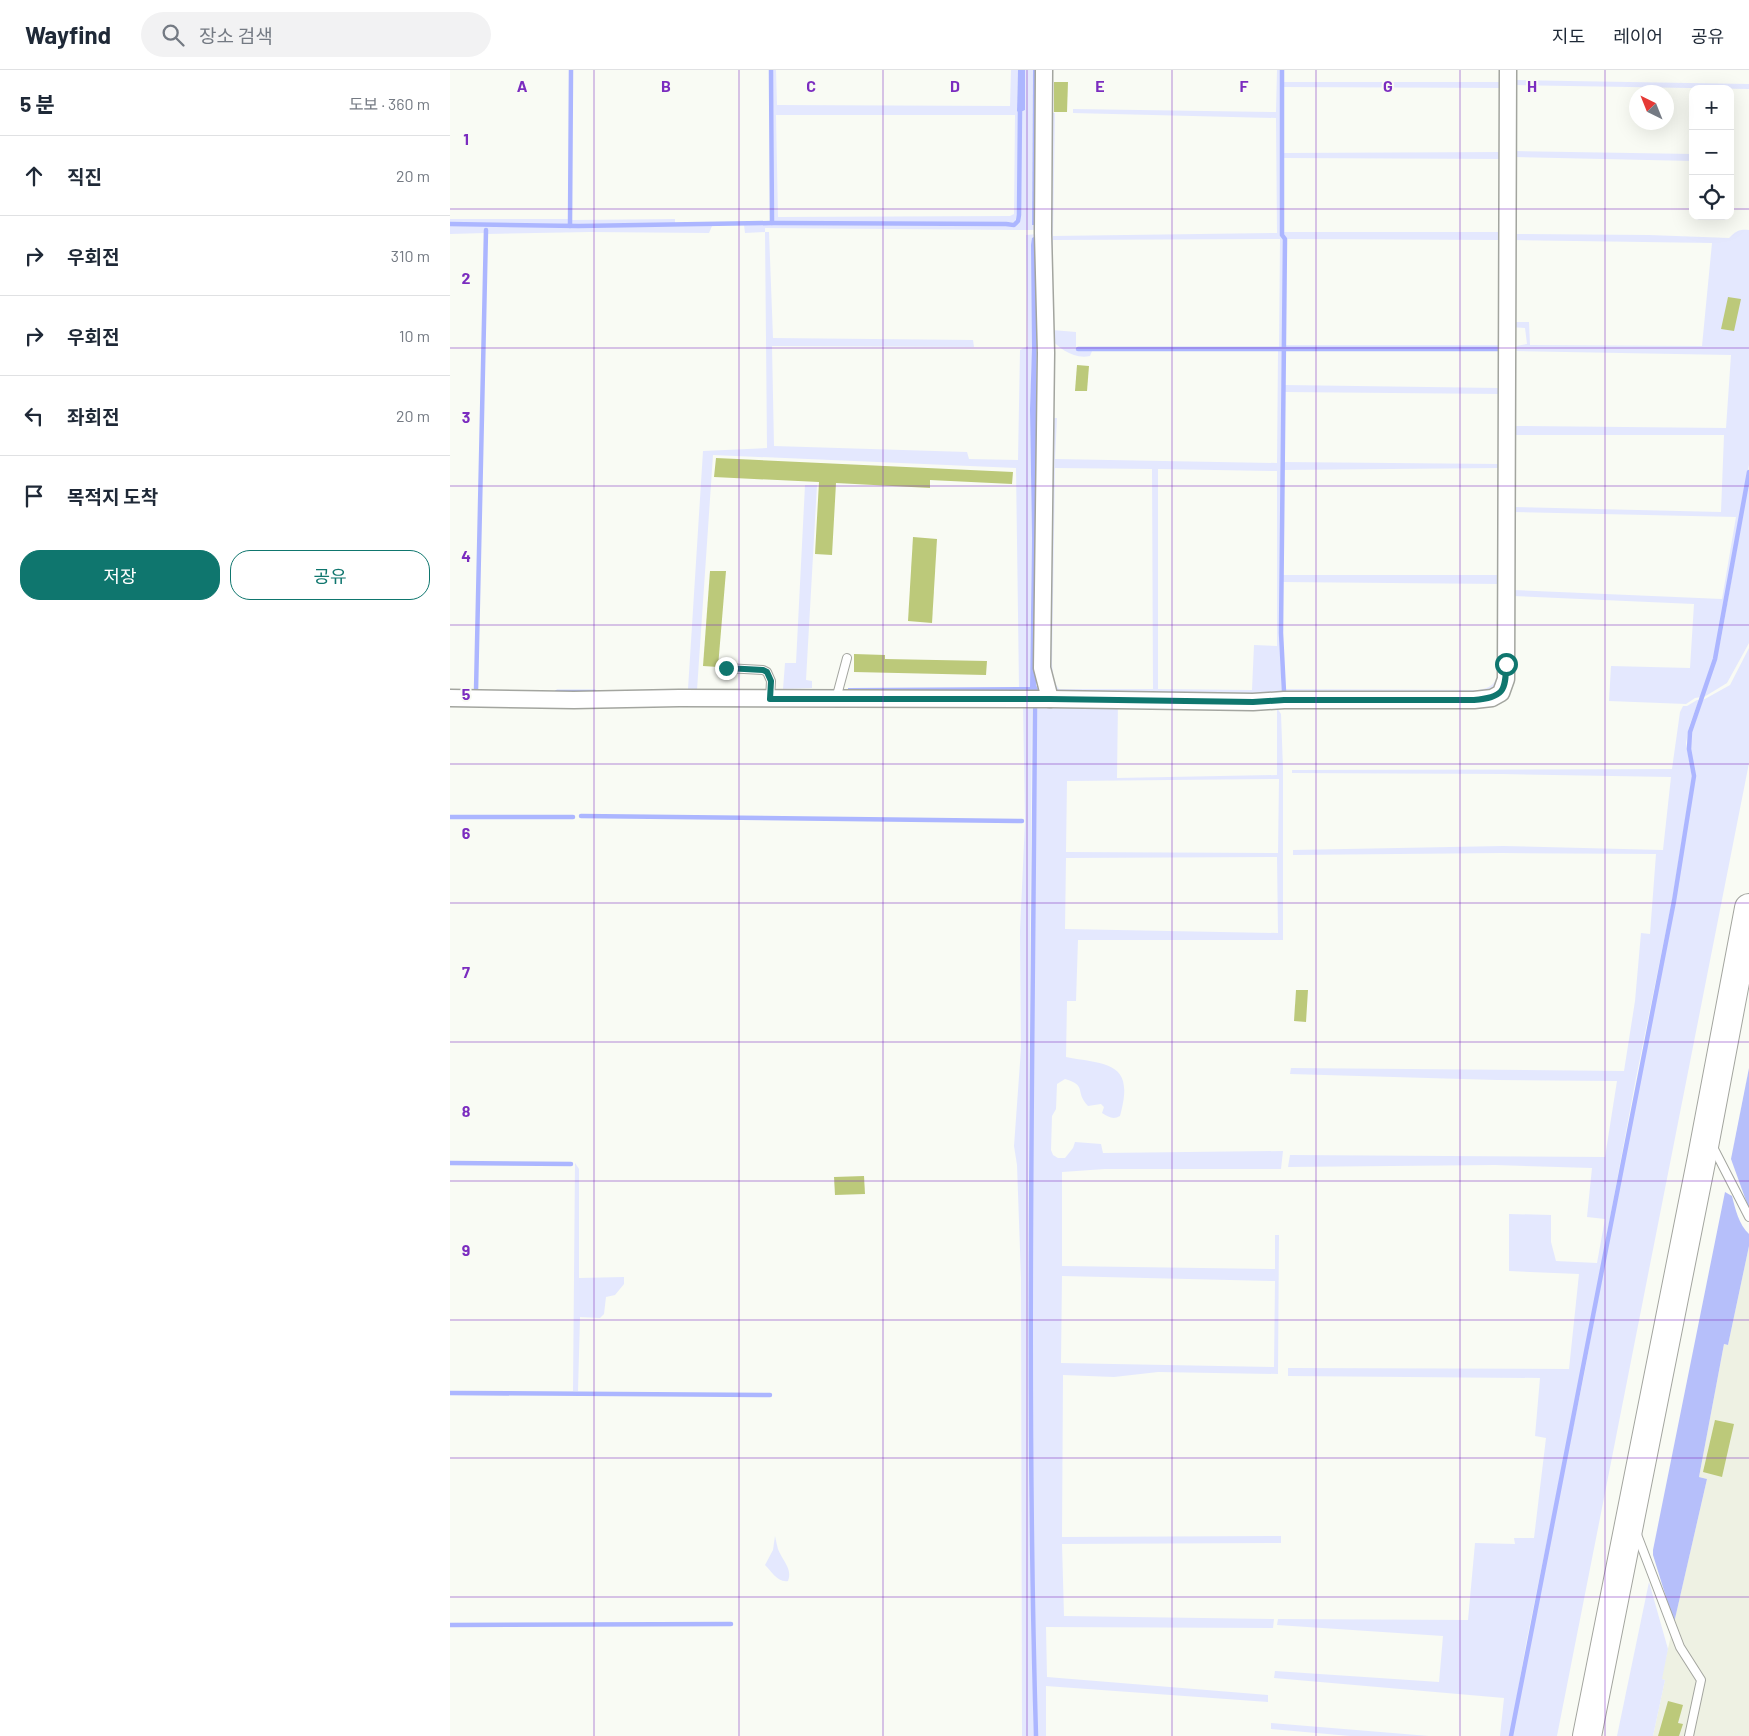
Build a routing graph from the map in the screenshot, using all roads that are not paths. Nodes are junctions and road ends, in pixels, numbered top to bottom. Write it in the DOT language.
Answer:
graph roads {
  1 [pos="1044,70"];
  2 [pos="1508,70"];
  3 [pos="847,658"];
  4 [pos="726,668"];
  5 [pos="450,698"];
  6 [pos="770,699"];
  7 [pos="836,699"];
  8 [pos="1050,699"];
  9 [pos="1749,908"];
  10 [pos="1706,1134"];
  11 [pos="1749,1217"];
  12 [pos="1630,1519"];
  13 [pos="1587,1736"];
  14 [pos="1689,1736"];
  1 -- 8 [label="street"];
  2 -- 8 [label="street"];
  3 -- 7 [label="lane"];
  4 -- 6 [label="lane"];
  5 -- 6 [label="street"];
  6 -- 7 [label="street"];
  7 -- 8 [label="street"];
  9 -- 10 [label="highway"];
  10 -- 11 [label="lane"];
  10 -- 12 [label="highway"];
  12 -- 13 [label="highway"];
  12 -- 14 [label="lane"];
}
